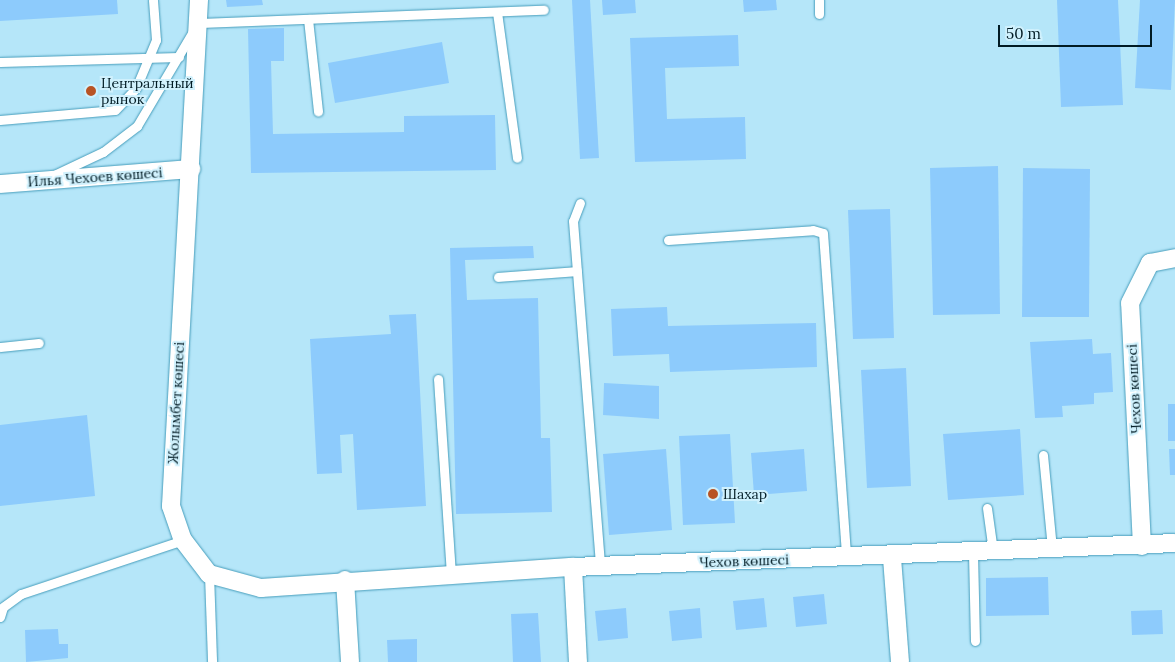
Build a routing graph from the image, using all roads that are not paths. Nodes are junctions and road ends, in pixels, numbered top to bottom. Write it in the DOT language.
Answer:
graph roads {
  1 [pos="153,0"];
  2 [pos="199,0"];
  3 [pos="819,0"];
  4 [pos="544,10"];
  5 [pos="497,12"];
  6 [pos="819,14"];
  7 [pos="308,19"];
  8 [pos="198,23"];
  9 [pos="149,56"];
  10 [pos="178,57"];
  11 [pos="0,62"];
  12 [pos="318,111"];
  13 [pos="0,120"];
  14 [pos="517,158"];
  15 [pos="191,170"];
  16 [pos="42,181"];
  17 [pos="0,184"];
  18 [pos="580,203"];
  19 [pos="668,240"];
  20 [pos="1175,258"];
  21 [pos="577,271"];
  22 [pos="498,277"];
  23 [pos="39,343"];
  24 [pos="0,347"];
  25 [pos="438,379"];
  26 [pos="1043,455"];
  27 [pos="987,508"];
  28 [pos="184,540"];
  29 [pos="1175,543"];
  30 [pos="1142,546"];
  31 [pos="1052,549"];
  32 [pos="993,551"];
  33 [pos="973,553"];
  34 [pos="846,557"];
  35 [pos="892,558"];
  36 [pos="600,566"];
  37 [pos="573,567"];
  38 [pos="209,574"];
  39 [pos="451,574"];
  40 [pos="345,580"];
  41 [pos="0,617"];
  42 [pos="975,641"];
  43 [pos="212,662"];
  44 [pos="350,662"];
  45 [pos="578,662"];
  46 [pos="900,662"];
  1 -- 9 [label="lane"];
  2 -- 8 [label="street, Жолымбет көшесі"];
  3 -- 6 [label="lane"];
  4 -- 5 [label="lane"];
  5 -- 7 [label="lane"];
  5 -- 14 [label="lane"];
  7 -- 8 [label="lane"];
  7 -- 12 [label="lane"];
  8 -- 10 [label="lane"];
  8 -- 15 [label="street, Жолымбет көшесі"];
  9 -- 10 [label="lane"];
  9 -- 11 [label="lane"];
  9 -- 13 [label="lane"];
  10 -- 16 [label="lane"];
  15 -- 16 [label="street, Илья Чехоев көшесі"];
  15 -- 28 [label="street, Жолымбет көшесі"];
  16 -- 17 [label="street, Илья Чехоев көшесі"];
  18 -- 21 [label="lane"];
  19 -- 34 [label="lane"];
  20 -- 30 [label="street, Чехов көшесі"];
  21 -- 22 [label="lane"];
  21 -- 36 [label="lane"];
  23 -- 24 [label="lane"];
  25 -- 39 [label="lane"];
  26 -- 31 [label="lane"];
  27 -- 32 [label="lane"];
  28 -- 38 [label="street, Жолымбет көшесі"];
  28 -- 41 [label="lane"];
  29 -- 30 [label="street, Чехов көшесі"];
  30 -- 31 [label="street, Чехов көшесі"];
  31 -- 32 [label="street, Чехов көшесі"];
  32 -- 33 [label="street, Чехов көшесі"];
  33 -- 35 [label="street, Чехов көшесі"];
  33 -- 42 [label="lane"];
  34 -- 35 [label="street, Чехов көшесі"];
  34 -- 36 [label="street, Чехов көшесі"];
  35 -- 46 [label="street"];
  36 -- 37 [label="street, Чехов көшесі"];
  37 -- 39 [label="street, Чехов көшесі"];
  37 -- 45 [label="street"];
  38 -- 40 [label="street"];
  38 -- 43 [label="lane"];
  39 -- 40 [label="street, Чехов көшесі"];
  40 -- 44 [label="street"];
}
